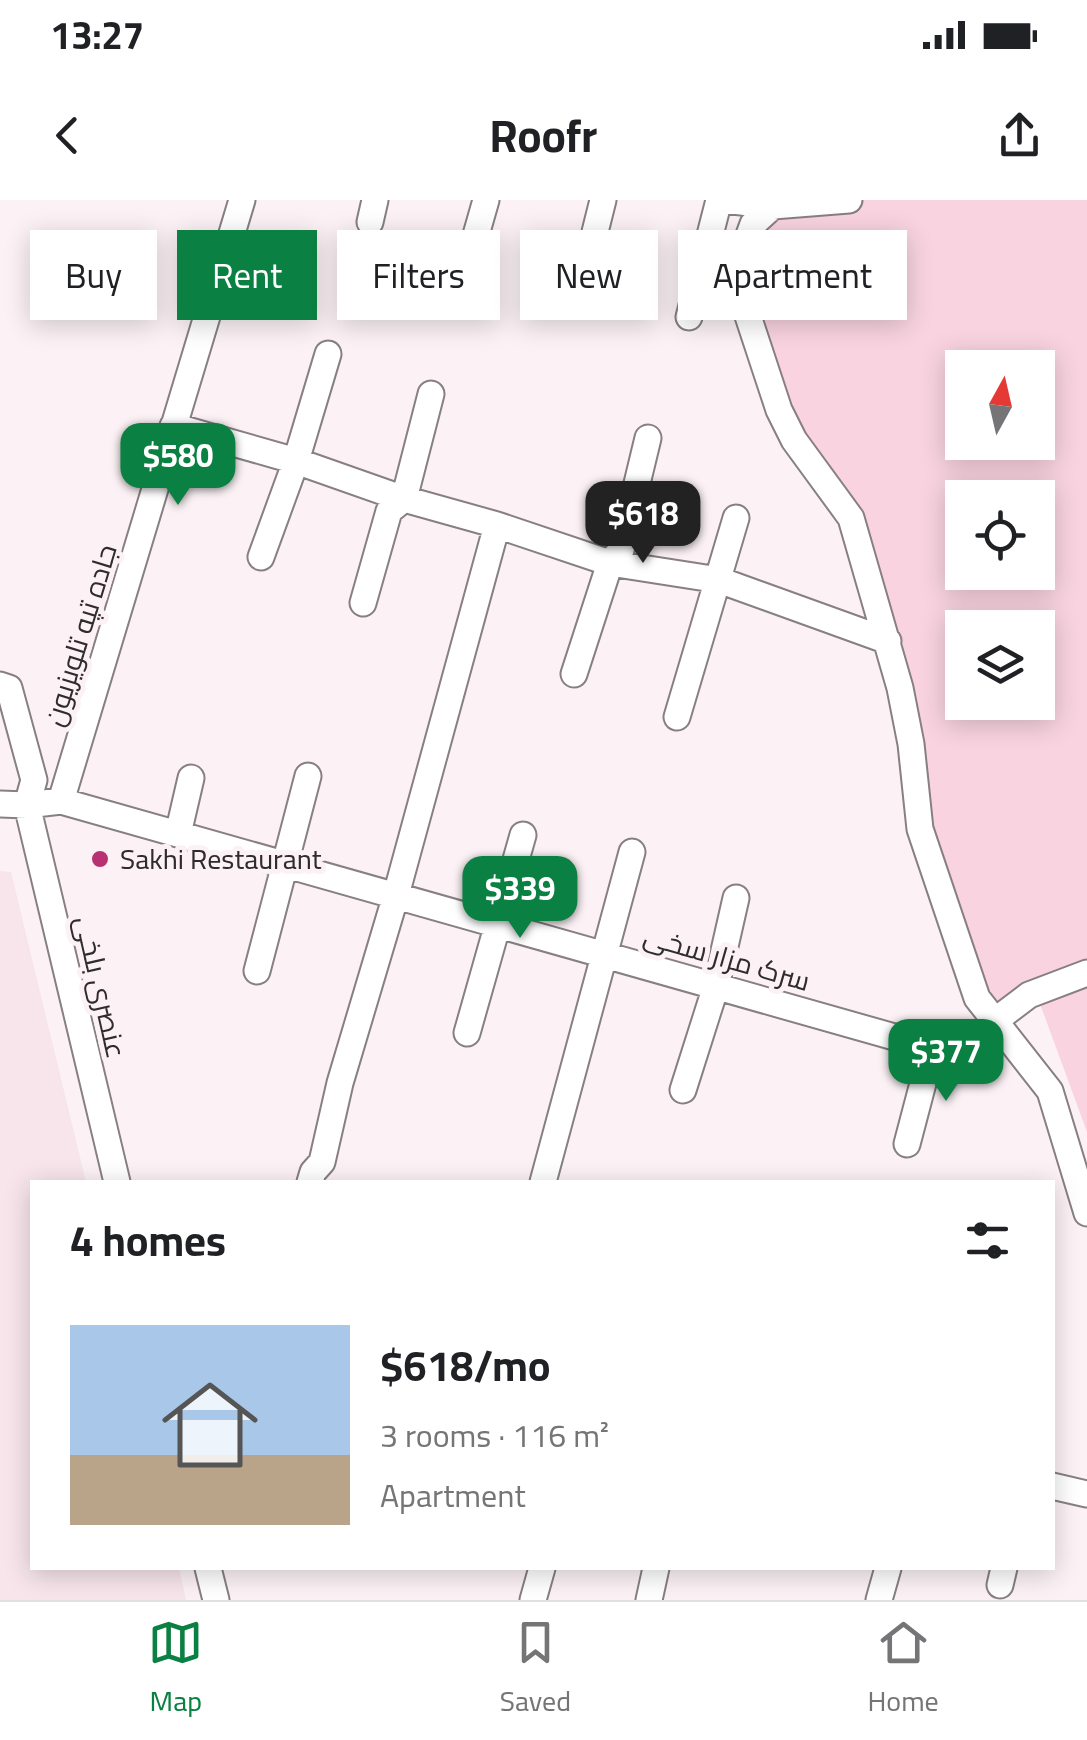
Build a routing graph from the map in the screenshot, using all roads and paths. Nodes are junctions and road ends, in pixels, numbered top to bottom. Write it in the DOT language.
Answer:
graph roads {
  1 [pos="242,200"];
  2 [pos="486,200"];
  3 [pos="603,200"];
  4 [pos="722,200"];
  5 [pos="849,200"];
  6 [pos="773,203"];
  7 [pos="477,230"];
  8 [pos="596,230"];
  9 [pos="714,230"];
  10 [pos="328,354"];
  11 [pos="431,394"];
  12 [pos="174,426"];
  13 [pos="648,438"];
  14 [pos="296,461"];
  15 [pos="404,499"];
  16 [pos="736,518"];
  17 [pos="496,525"];
  18 [pos="261,556"];
  19 [pos="610,563"];
  20 [pos="718,580"];
  21 [pos="363,602"];
  22 [pos="888,640"];
  23 [pos="574,674"];
  24 [pos="0,686"];
  25 [pos="677,717"];
  26 [pos="308,776"];
  27 [pos="190,778"];
  28 [pos="62,800"];
  29 [pos="0,804"];
  30 [pos="27,805"];
  31 [pos="178,834"];
  32 [pos="523,835"];
  33 [pos="632,852"];
  34 [pos="282,863"];
  35 [pos="396,896"];
  36 [pos="736,898"];
  37 [pos="496,924"];
  38 [pos="603,954"];
  39 [pos="257,971"];
  40 [pos="1087,973"];
  41 [pos="716,986"];
  42 [pos="996,1020"];
  43 [pos="468,1033"];
  44 [pos="932,1049"];
  45 [pos="683,1090"];
  46 [pos="907,1144"];
  47 [pos="117,1180"];
  48 [pos="311,1180"];
  49 [pos="544,1180"];
  50 [pos="1087,1213"];
  51 [pos="1055,1487"];
  52 [pos="1087,1494"];
  53 [pos="208,1570"];
  54 [pos="542,1570"];
  55 [pos="656,1570"];
  56 [pos="887,1570"];
  57 [pos="216,1600"];
  58 [pos="534,1600"];
  59 [pos="649,1600"];
  60 [pos="879,1600"];
  1 -- 12 [label="street, جاده تپه تلویزیون"];
  2 -- 7 [label="street"];
  3 -- 8 [label="street"];
  4 -- 6 [label="street"];
  4 -- 9 [label="street"];
  5 -- 6 [label="street"];
  6 -- 22 [label="street"];
  10 -- 14 [label="street"];
  11 -- 15 [label="street"];
  12 -- 14 [label="street"];
  12 -- 28 [label="street, جاده تپه تلویزیون"];
  13 -- 19 [label="street"];
  14 -- 15 [label="street"];
  14 -- 18 [label="street"];
  15 -- 17 [label="street"];
  15 -- 21 [label="street"];
  16 -- 20 [label="street"];
  17 -- 19 [label="street"];
  17 -- 35 [label="street"];
  19 -- 20 [label="street"];
  19 -- 23 [label="street"];
  20 -- 22 [label="street"];
  20 -- 25 [label="street"];
  22 -- 42 [label="street"];
  24 -- 30 [label="street, عنصری بلخی"];
  26 -- 34 [label="street"];
  27 -- 31 [label="street"];
  28 -- 30 [label="street"];
  28 -- 31 [label="street, سرک مزار سخی"];
  29 -- 30 [label="street"];
  30 -- 47 [label="street, عنصری بلخی"];
  31 -- 34 [label="street, سرک مزار سخی"];
  32 -- 37 [label="street"];
  33 -- 38 [label="street"];
  34 -- 35 [label="street, سرک مزار سخی"];
  34 -- 39 [label="street"];
  35 -- 37 [label="street, سرک مزار سخی"];
  35 -- 48 [label="street"];
  36 -- 41 [label="street"];
  37 -- 38 [label="street, سرک مزار سخی"];
  37 -- 43 [label="street"];
  38 -- 41 [label="street, سرک مزار سخی"];
  38 -- 49 [label="street"];
  40 -- 42 [label="street"];
  41 -- 44 [label="street, سرک مزار سخی"];
  41 -- 45 [label="street"];
  42 -- 44 [label="street, سرک مزار سخی"];
  42 -- 50 [label="street"];
  44 -- 46 [label="street"];
  51 -- 52 [label="street"];
  53 -- 57 [label="street"];
  54 -- 58 [label="street"];
  55 -- 59 [label="street"];
  56 -- 60 [label="street"];
}
